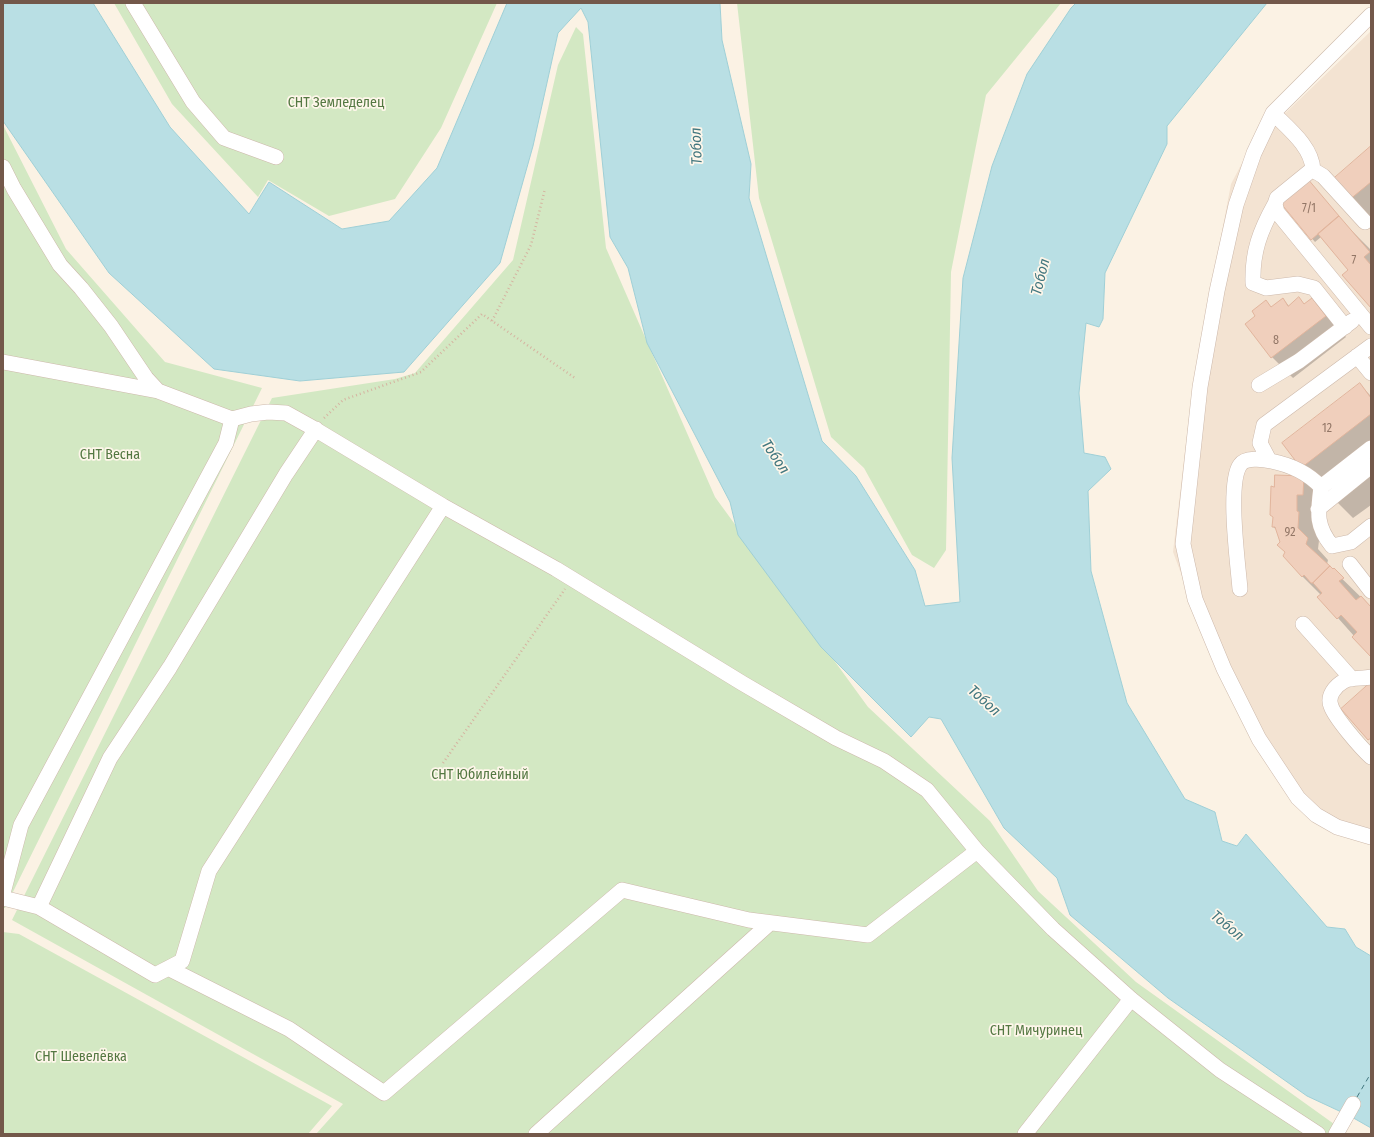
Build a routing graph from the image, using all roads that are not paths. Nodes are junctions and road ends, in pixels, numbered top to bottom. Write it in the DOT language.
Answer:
graph roads {
  1 [pos="133,3"];
  2 [pos="1371,15"];
  3 [pos="1273,113"];
  4 [pos="276,157"];
  5 [pos="3,167"];
  6 [pos="1313,170"];
  7 [pos="8,189"];
  8 [pos="1276,208"];
  9 [pos="1369,222"];
  10 [pos="1361,315"];
  11 [pos="1345,327"];
  12 [pos="1371,327"];
  13 [pos="1371,346"];
  14 [pos="1357,356"];
  15 [pos="3,362"];
  16 [pos="1371,373"];
  17 [pos="1259,384"];
  18 [pos="158,391"];
  19 [pos="232,419"];
  20 [pos="315,428"];
  21 [pos="1371,448"];
  22 [pos="1268,460"];
  23 [pos="1371,466"];
  24 [pos="1321,487"];
  25 [pos="443,506"];
  26 [pos="1318,509"];
  27 [pos="1371,526"];
  28 [pos="1350,564"];
  29 [pos="1240,589"];
  30 [pos="1371,591"];
  31 [pos="1304,624"];
  32 [pos="1371,677"];
  33 [pos="1352,679"];
  34 [pos="1371,756"];
  35 [pos="1371,837"];
  36 [pos="977,851"];
  37 [pos="3,893"];
  38 [pos="3,898"];
  39 [pos="39,907"];
  40 [pos="770,923"];
  41 [pos="168,968"];
  42 [pos="1131,999"];
  43 [pos="1353,1104"];
  44 [pos="536,1134"];
  45 [pos="1025,1134"];
  46 [pos="1318,1134"];
  47 [pos="1336,1134"];
  1 -- 4 [label="street"];
  2 -- 3 [label="street"];
  3 -- 6 [label="street"];
  3 -- 35 [label="street"];
  5 -- 7 [label="street"];
  6 -- 8 [label="street"];
  6 -- 9 [label="street"];
  7 -- 18 [label="street"];
  8 -- 10 [label="street"];
  8 -- 11 [label="street"];
  10 -- 11 [label="street"];
  10 -- 12 [label="street"];
  11 -- 17 [label="street"];
  13 -- 14 [label="street"];
  14 -- 16 [label="street"];
  14 -- 22 [label="street"];
  15 -- 18 [label="street"];
  18 -- 19 [label="street"];
  19 -- 20 [label="street"];
  19 -- 37 [label="street"];
  20 -- 25 [label="street"];
  20 -- 39 [label="street"];
  21 -- 24 [label="street"];
  22 -- 24 [label="street"];
  22 -- 29 [label="street"];
  23 -- 26 [label="street"];
  24 -- 26 [label="street"];
  25 -- 36 [label="street"];
  25 -- 41 [label="street"];
  26 -- 27 [label="street"];
  28 -- 30 [label="street"];
  31 -- 33 [label="street"];
  32 -- 33 [label="street"];
  33 -- 34 [label="street"];
  36 -- 40 [label="street"];
  36 -- 42 [label="street"];
  38 -- 39 [label="street"];
  39 -- 41 [label="street"];
  40 -- 41 [label="street"];
  40 -- 44 [label="street"];
  42 -- 45 [label="street"];
  42 -- 46 [label="street"];
  43 -- 47 [label="street"];
}
